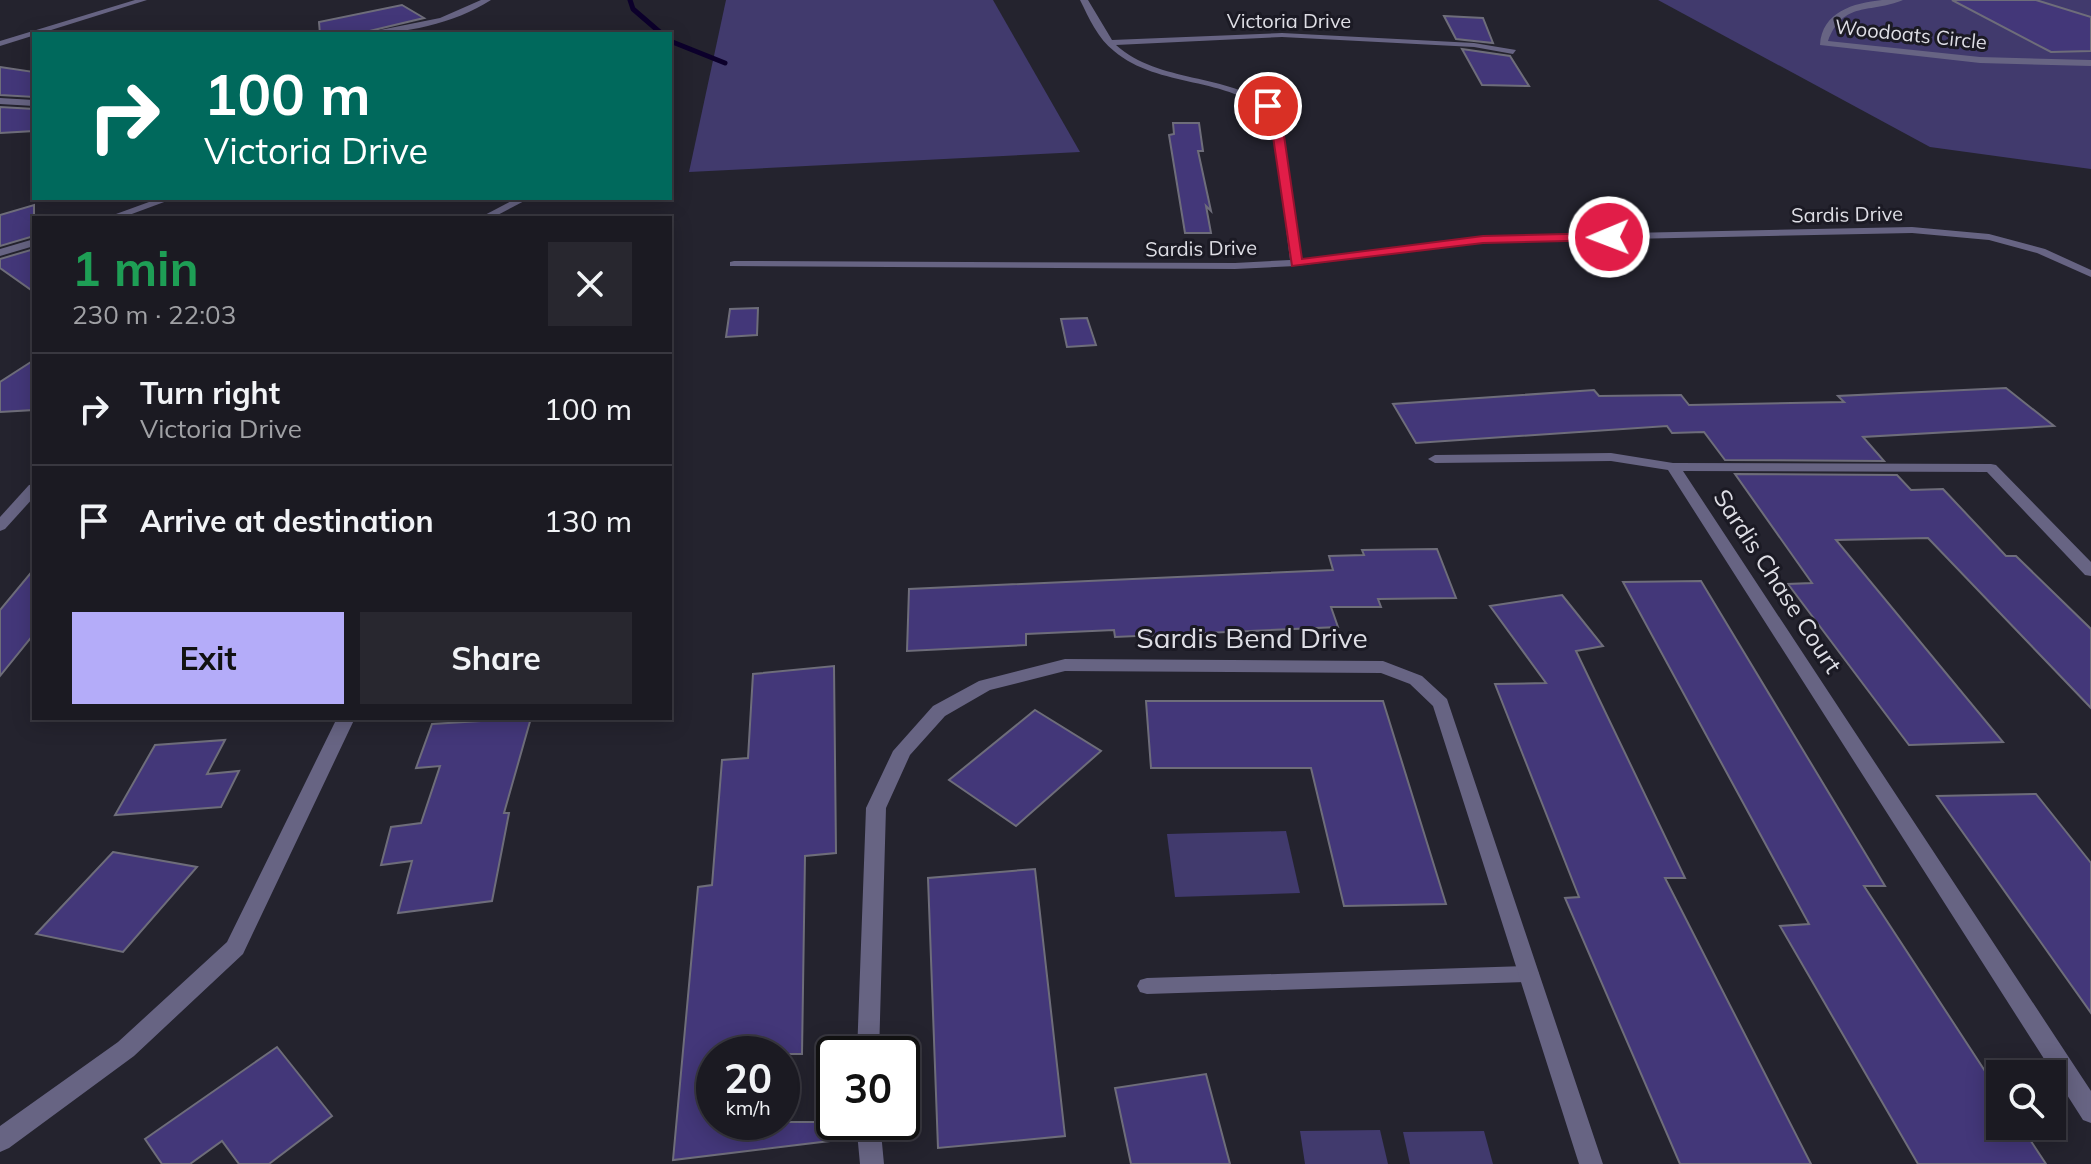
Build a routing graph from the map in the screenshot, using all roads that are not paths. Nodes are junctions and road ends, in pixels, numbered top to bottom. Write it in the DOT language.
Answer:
graph roads {
  1 [pos="143,0"];
  2 [pos="487,0"];
  3 [pos="1084,0"];
  4 [pos="1899,0"];
  5 [pos="39,32"];
  6 [pos="375,32"];
  7 [pos="32,34"];
  8 [pos="1110,43"];
  9 [pos="0,44"];
  10 [pos="1513,52"];
  11 [pos="2091,63"];
  12 [pos="0,101"];
  13 [pos="32,103"];
  14 [pos="164,200"];
  15 [pos="521,200"];
  16 [pos="116,216"];
  17 [pos="488,216"];
  18 [pos="32,243"];
  19 [pos="0,253"];
  20 [pos="1296,263"];
  21 [pos="734,264"];
  22 [pos="2091,274"];
  23 [pos="1435,459"];
  24 [pos="1673,467"];
  25 [pos="32,490"];
  26 [pos="0,526"];
  27 [pos="2091,571"];
  28 [pos="345,720"];
  29 [pos="1529,974"];
  30 [pos="1147,986"];
  31 [pos="869,1036"];
  32 [pos="2091,1112"];
  33 [pos="0,1140"];
  34 [pos="870,1140"];
  35 [pos="872,1164"];
  36 [pos="1591,1164"];
  1 -- 5 [label="street"];
  2 -- 6 [label="street"];
  3 -- 8 [label="street"];
  4 -- 11 [label="street, Woodoats Circle"];
  7 -- 9 [label="street"];
  8 -- 10 [label="street, Victoria Drive"];
  8 -- 20 [label="street"];
  12 -- 13 [label="street"];
  14 -- 16 [label="street"];
  15 -- 17 [label="street"];
  18 -- 19 [label="street"];
  20 -- 21 [label="street, Sardis Drive"];
  20 -- 22 [label="street, Sardis Drive"];
  23 -- 24 [label="street"];
  24 -- 27 [label="street, Sardis Chase Court"];
  24 -- 32 [label="street, Sardis Chase Court"];
  25 -- 26 [label="street"];
  28 -- 33 [label="street"];
  29 -- 30 [label="lane"];
  29 -- 31 [label="street, Sardis Bend Drive"];
  29 -- 36 [label="street, Sardis Bend Drive"];
  34 -- 35 [label="street"];
}
